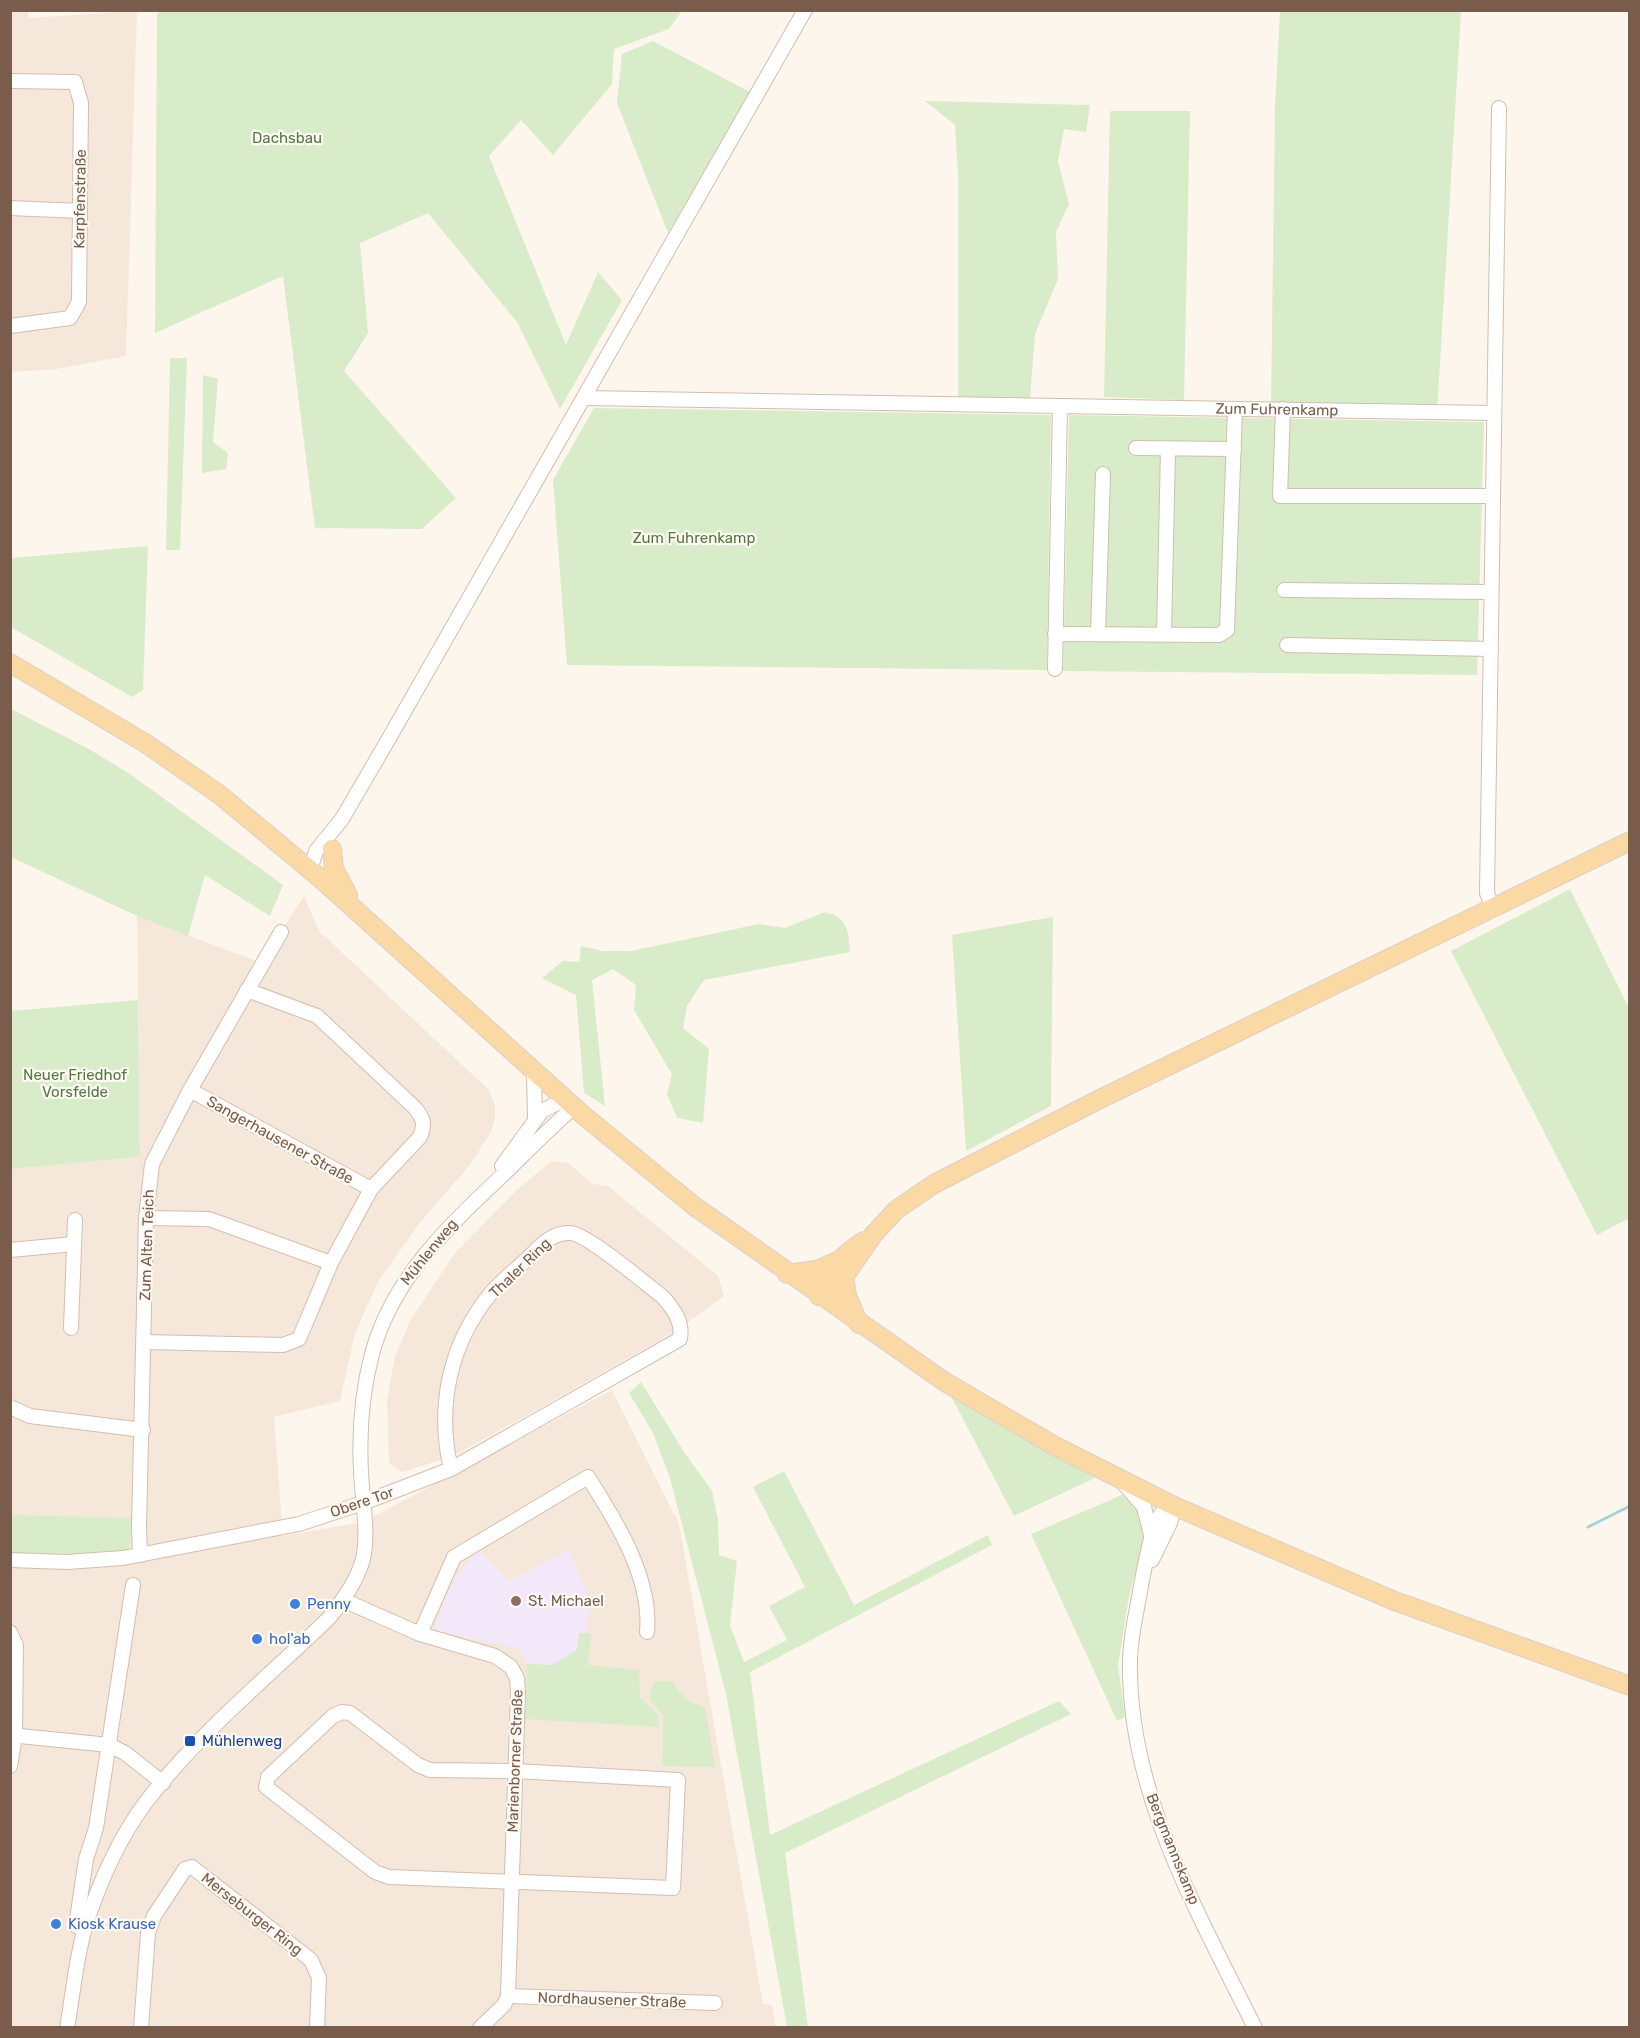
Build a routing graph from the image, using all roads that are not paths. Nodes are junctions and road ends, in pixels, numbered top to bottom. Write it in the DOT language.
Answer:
graph roads {
  1 [pos="805,10"];
  2 [pos="10,81"];
  3 [pos="1499,108"];
  4 [pos="10,208"];
  5 [pos="80,211"];
  6 [pos="10,326"];
  7 [pos="584,398"];
  8 [pos="1060,406"];
  9 [pos="1236,409"];
  10 [pos="1282,410"];
  11 [pos="1494,413"];
  12 [pos="1136,448"];
  13 [pos="1168,449"];
  14 [pos="1234,449"];
  15 [pos="1103,474"];
  16 [pos="1493,496"];
  17 [pos="1284,590"];
  18 [pos="1491,592"];
  19 [pos="1056,634"];
  20 [pos="1098,634"];
  21 [pos="1164,634"];
  22 [pos="1287,645"];
  23 [pos="1491,649"];
  24 [pos="10,663"];
  25 [pos="1055,669"];
  26 [pos="342,819"];
  27 [pos="1629,841"];
  28 [pos="332,849"];
  29 [pos="310,870"];
  30 [pos="1493,908"];
  31 [pos="358,912"];
  32 [pos="281,932"];
  33 [pos="247,990"];
  34 [pos="534,1071"];
  35 [pos="190,1090"];
  36 [pos="569,1103"];
  37 [pos="535,1119"];
  38 [pos="487,1187"];
  39 [pos="371,1189"];
  40 [pos="146,1218"];
  41 [pos="75,1220"];
  42 [pos="74,1245"];
  43 [pos="10,1250"];
  44 [pos="332,1263"];
  45 [pos="842,1268"];
  46 [pos="787,1274"];
  47 [pos="819,1296"];
  48 [pos="859,1324"];
  49 [pos="71,1328"];
  50 [pos="681,1339"];
  51 [pos="144,1342"];
  52 [pos="10,1407"];
  53 [pos="143,1430"];
  54 [pos="451,1468"];
  55 [pos="1118,1478"];
  56 [pos="363,1503"];
  57 [pos="1174,1506"];
  58 [pos="1151,1537"];
  59 [pos="140,1556"];
  60 [pos="10,1560"];
  61 [pos="133,1584"];
  62 [pos="1141,1587"];
  63 [pos="343,1600"];
  64 [pos="10,1632"];
  65 [pos="647,1632"];
  66 [pos="420,1634"];
  67 [pos="1629,1686"];
  68 [pos="13,1735"];
  69 [pos="109,1745"];
  70 [pos="10,1767"];
  71 [pos="515,1771"];
  72 [pos="163,1783"];
  73 [pos="511,1882"];
  74 [pos="76,1926"];
  75 [pos="508,1996"];
  76 [pos="716,2003"];
  77 [pos="67,2028"];
  78 [pos="141,2028"];
  79 [pos="317,2028"];
  80 [pos="480,2028"];
  81 [pos="1255,2028"];
  1 -- 7 [label="street"];
  2 -- 5 [label="street, Karpfenstraße"];
  3 -- 11 [label="street"];
  4 -- 5 [label="street"];
  5 -- 6 [label="street, Karpfenstraße"];
  7 -- 8 [label="street, Zum Fuhrenkamp"];
  7 -- 26 [label="street"];
  8 -- 9 [label="street, Zum Fuhrenkamp"];
  8 -- 19 [label="street"];
  9 -- 10 [label="street, Zum Fuhrenkamp"];
  9 -- 14 [label="street"];
  10 -- 11 [label="street, Zum Fuhrenkamp"];
  10 -- 16 [label="street"];
  11 -- 16 [label="street"];
  12 -- 13 [label="street"];
  13 -- 14 [label="street"];
  13 -- 21 [label="street"];
  14 -- 21 [label="street"];
  15 -- 20 [label="street"];
  16 -- 18 [label="street"];
  17 -- 18 [label="street"];
  18 -- 23 [label="street"];
  19 -- 20 [label="street"];
  19 -- 25 [label="street"];
  20 -- 21 [label="street"];
  22 -- 23 [label="street"];
  23 -- 30 [label="street"];
  24 -- 29 [label="main road"];
  26 -- 28 [label="street"];
  26 -- 29 [label="street"];
  27 -- 30 [label="main road"];
  28 -- 29 [label="street"];
  28 -- 31 [label="main road"];
  29 -- 31 [label="main road"];
  30 -- 45 [label="main road"];
  31 -- 34 [label="main road"];
  32 -- 33 [label="street, Zum Alten Teich"];
  33 -- 35 [label="street, Zum Alten Teich"];
  33 -- 39 [label="street"];
  34 -- 36 [label="main road"];
  34 -- 37 [label="street"];
  35 -- 39 [label="street, Sangerhausener Straße"];
  35 -- 40 [label="street, Zum Alten Teich"];
  36 -- 37 [label="street, Mühlenweg"];
  36 -- 38 [label="street, Mühlenweg"];
  36 -- 46 [label="main road"];
  37 -- 38 [label="street, Mühlenweg"];
  38 -- 56 [label="street, Mühlenweg"];
  39 -- 44 [label="street"];
  40 -- 44 [label="street"];
  40 -- 51 [label="street, Zum Alten Teich"];
  41 -- 42 [label="street"];
  42 -- 43 [label="street"];
  42 -- 49 [label="street"];
  44 -- 51 [label="street"];
  45 -- 46 [label="main road"];
  45 -- 47 [label="main road"];
  45 -- 48 [label="main road"];
  46 -- 47 [label="main road"];
  47 -- 48 [label="main road"];
  48 -- 55 [label="main road"];
  50 -- 54 [label="street, Obere Tor"];
  50 -- 54 [label="street, Thaler Ring"];
  51 -- 53 [label="street, Zum Alten Teich"];
  52 -- 53 [label="street"];
  53 -- 59 [label="street, Zum Alten Teich"];
  54 -- 56 [label="street, Obere Tor"];
  55 -- 57 [label="main road"];
  55 -- 58 [label="street, Bergmannskamp"];
  56 -- 59 [label="street, Obere Tor"];
  56 -- 63 [label="street, Mühlenweg"];
  57 -- 58 [label="street, Bergmannskamp"];
  57 -- 62 [label="street, Bergmannskamp"];
  57 -- 67 [label="main road"];
  58 -- 62 [label="street, Bergmannskamp"];
  59 -- 60 [label="street, Obere Tor"];
  61 -- 69 [label="street"];
  62 -- 81 [label="street, Bergmannskamp"];
  63 -- 66 [label="street, Marienborner Straße"];
  63 -- 72 [label="street, Mühlenweg"];
  64 -- 68 [label="street"];
  65 -- 66 [label="street"];
  66 -- 71 [label="street, Marienborner Straße"];
  68 -- 69 [label="street"];
  68 -- 70 [label="street"];
  69 -- 72 [label="street"];
  69 -- 74 [label="street"];
  71 -- 73 [label="street, Marienborner Straße"];
  71 -- 73 [label="street"];
  71 -- 73 [label="street"];
  72 -- 77 [label="street, Mühlenweg"];
  73 -- 75 [label="street, Marienborner Straße"];
  75 -- 76 [label="street, Nordhausener Straße"];
  75 -- 80 [label="street"];
  78 -- 79 [label="street, Merseburger Ring"];
}
